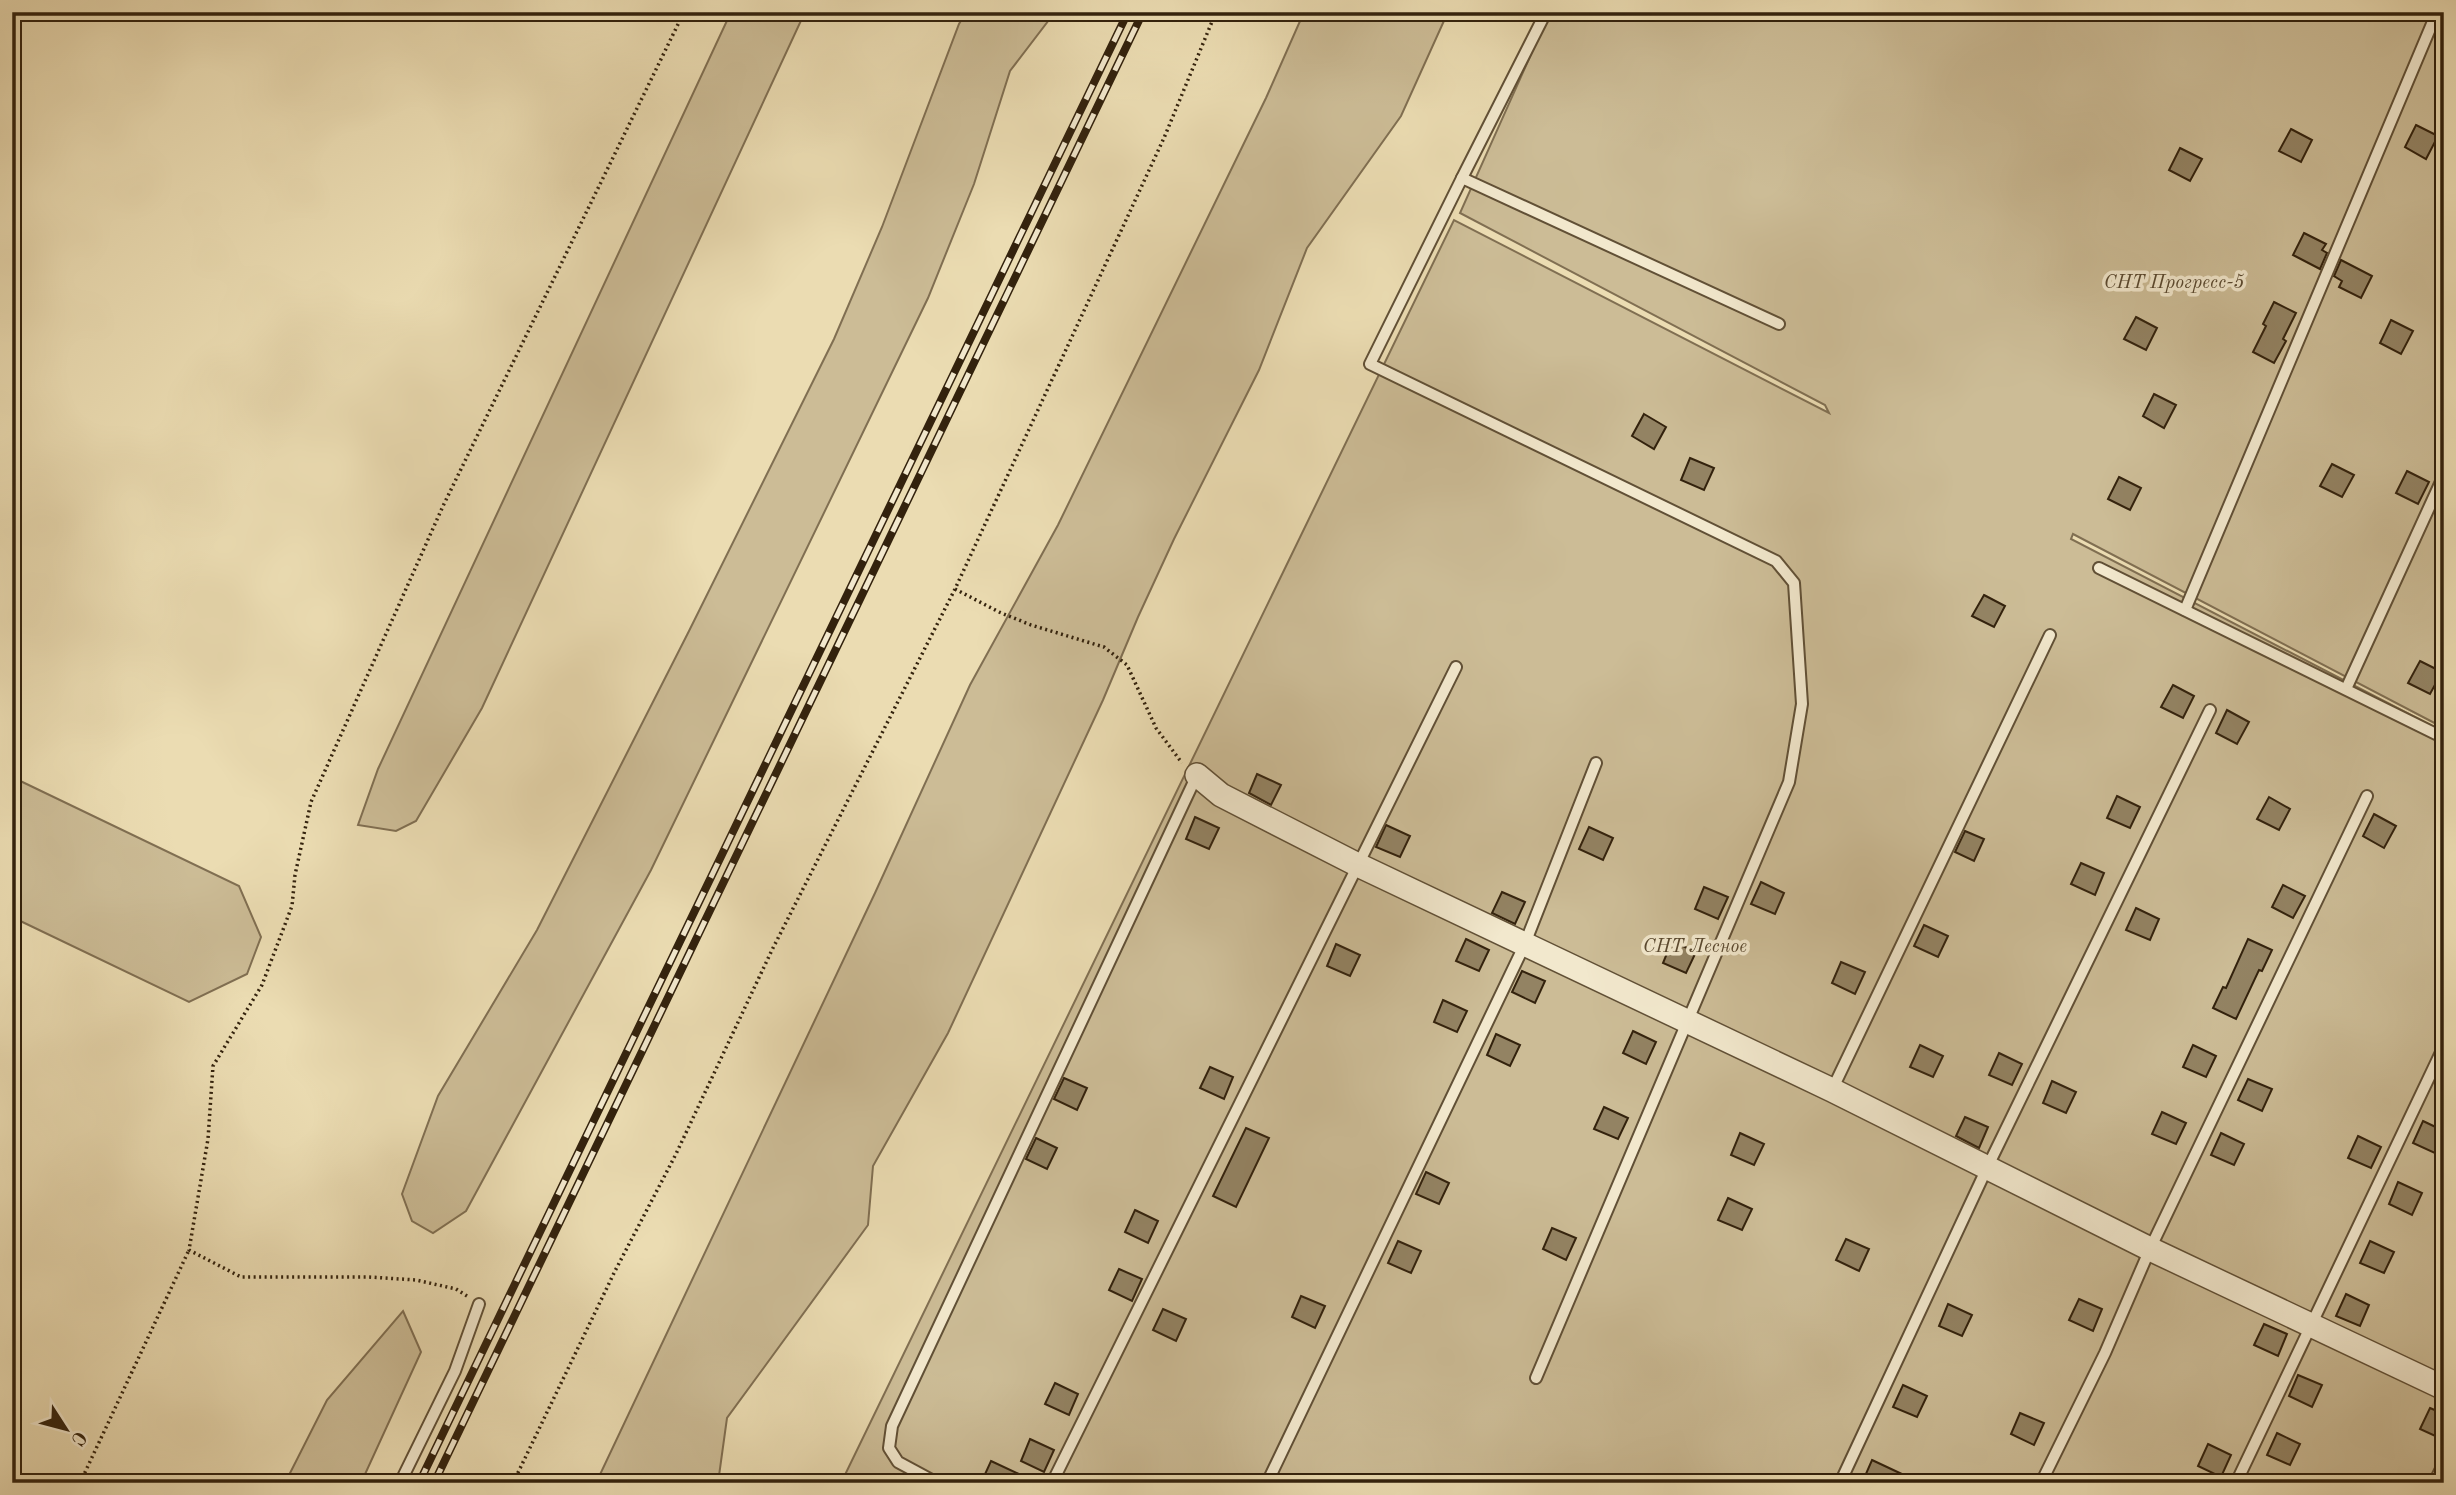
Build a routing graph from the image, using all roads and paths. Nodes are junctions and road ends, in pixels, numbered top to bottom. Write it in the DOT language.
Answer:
graph roads {
  1 [pos="684,12"];
  2 [pos="1216,12"];
  3 [pos="1546,12"];
  4 [pos="2437,12"];
  5 [pos="1462,178"];
  6 [pos="1779,324"];
  7 [pos="2444,475"];
  8 [pos="2099,568"];
  9 [pos="955,589"];
  10 [pos="2185,610"];
  11 [pos="2050,635"];
  12 [pos="1455,667"];
  13 [pos="2346,689"];
  14 [pos="2210,709"];
  15 [pos="2444,737"];
  16 [pos="1596,763"];
  17 [pos="1197,775"];
  18 [pos="2367,796"];
  19 [pos="1358,865"];
  20 [pos="1524,946"];
  21 [pos="1686,1023"];
  22 [pos="2444,1046"];
  23 [pos="1832,1090"];
  24 [pos="1987,1168"];
  25 [pos="2150,1249"];
  26 [pos="190,1250"];
  27 [pos="479,1304"];
  28 [pos="2311,1324"];
  29 [pos="1536,1378"];
  30 [pos="2444,1388"];
  31 [pos="2444,1463"];
  32 [pos="80,1483"];
  33 [pos="400,1483"];
  34 [pos="513,1483"];
  35 [pos="937,1483"];
  36 [pos="1052,1483"];
  37 [pos="1267,1483"];
  38 [pos="1839,1483"];
  39 [pos="2042,1483"];
  40 [pos="2236,1483"];
  41 [pos="2434,1483"];
  1 -- 26 [label="path"];
  2 -- 9 [label="path"];
  3 -- 5 [label="lane"];
  4 -- 10 [label="lane"];
  5 -- 6 [label="lane"];
  5 -- 21 [label="lane"];
  7 -- 13 [label="lane"];
  8 -- 10 [label="lane"];
  9 -- 17 [label="path"];
  9 -- 34 [label="path"];
  10 -- 13 [label="lane"];
  11 -- 23 [label="lane"];
  12 -- 19 [label="lane"];
  13 -- 15 [label="lane"];
  14 -- 24 [label="lane"];
  16 -- 20 [label="lane"];
  17 -- 19 [label="street"];
  17 -- 35 [label="lane"];
  18 -- 25 [label="lane"];
  19 -- 20 [label="street"];
  19 -- 36 [label="lane"];
  20 -- 21 [label="street"];
  20 -- 37 [label="lane"];
  21 -- 23 [label="street"];
  21 -- 29 [label="lane"];
  22 -- 28 [label="lane"];
  23 -- 24 [label="street"];
  24 -- 25 [label="street"];
  24 -- 38 [label="lane"];
  25 -- 28 [label="street"];
  25 -- 39 [label="lane"];
  26 -- 27 [label="path"];
  26 -- 32 [label="path"];
  27 -- 33 [label="lane"];
  28 -- 30 [label="street"];
  28 -- 40 [label="lane"];
  31 -- 41 [label="lane"];
}
